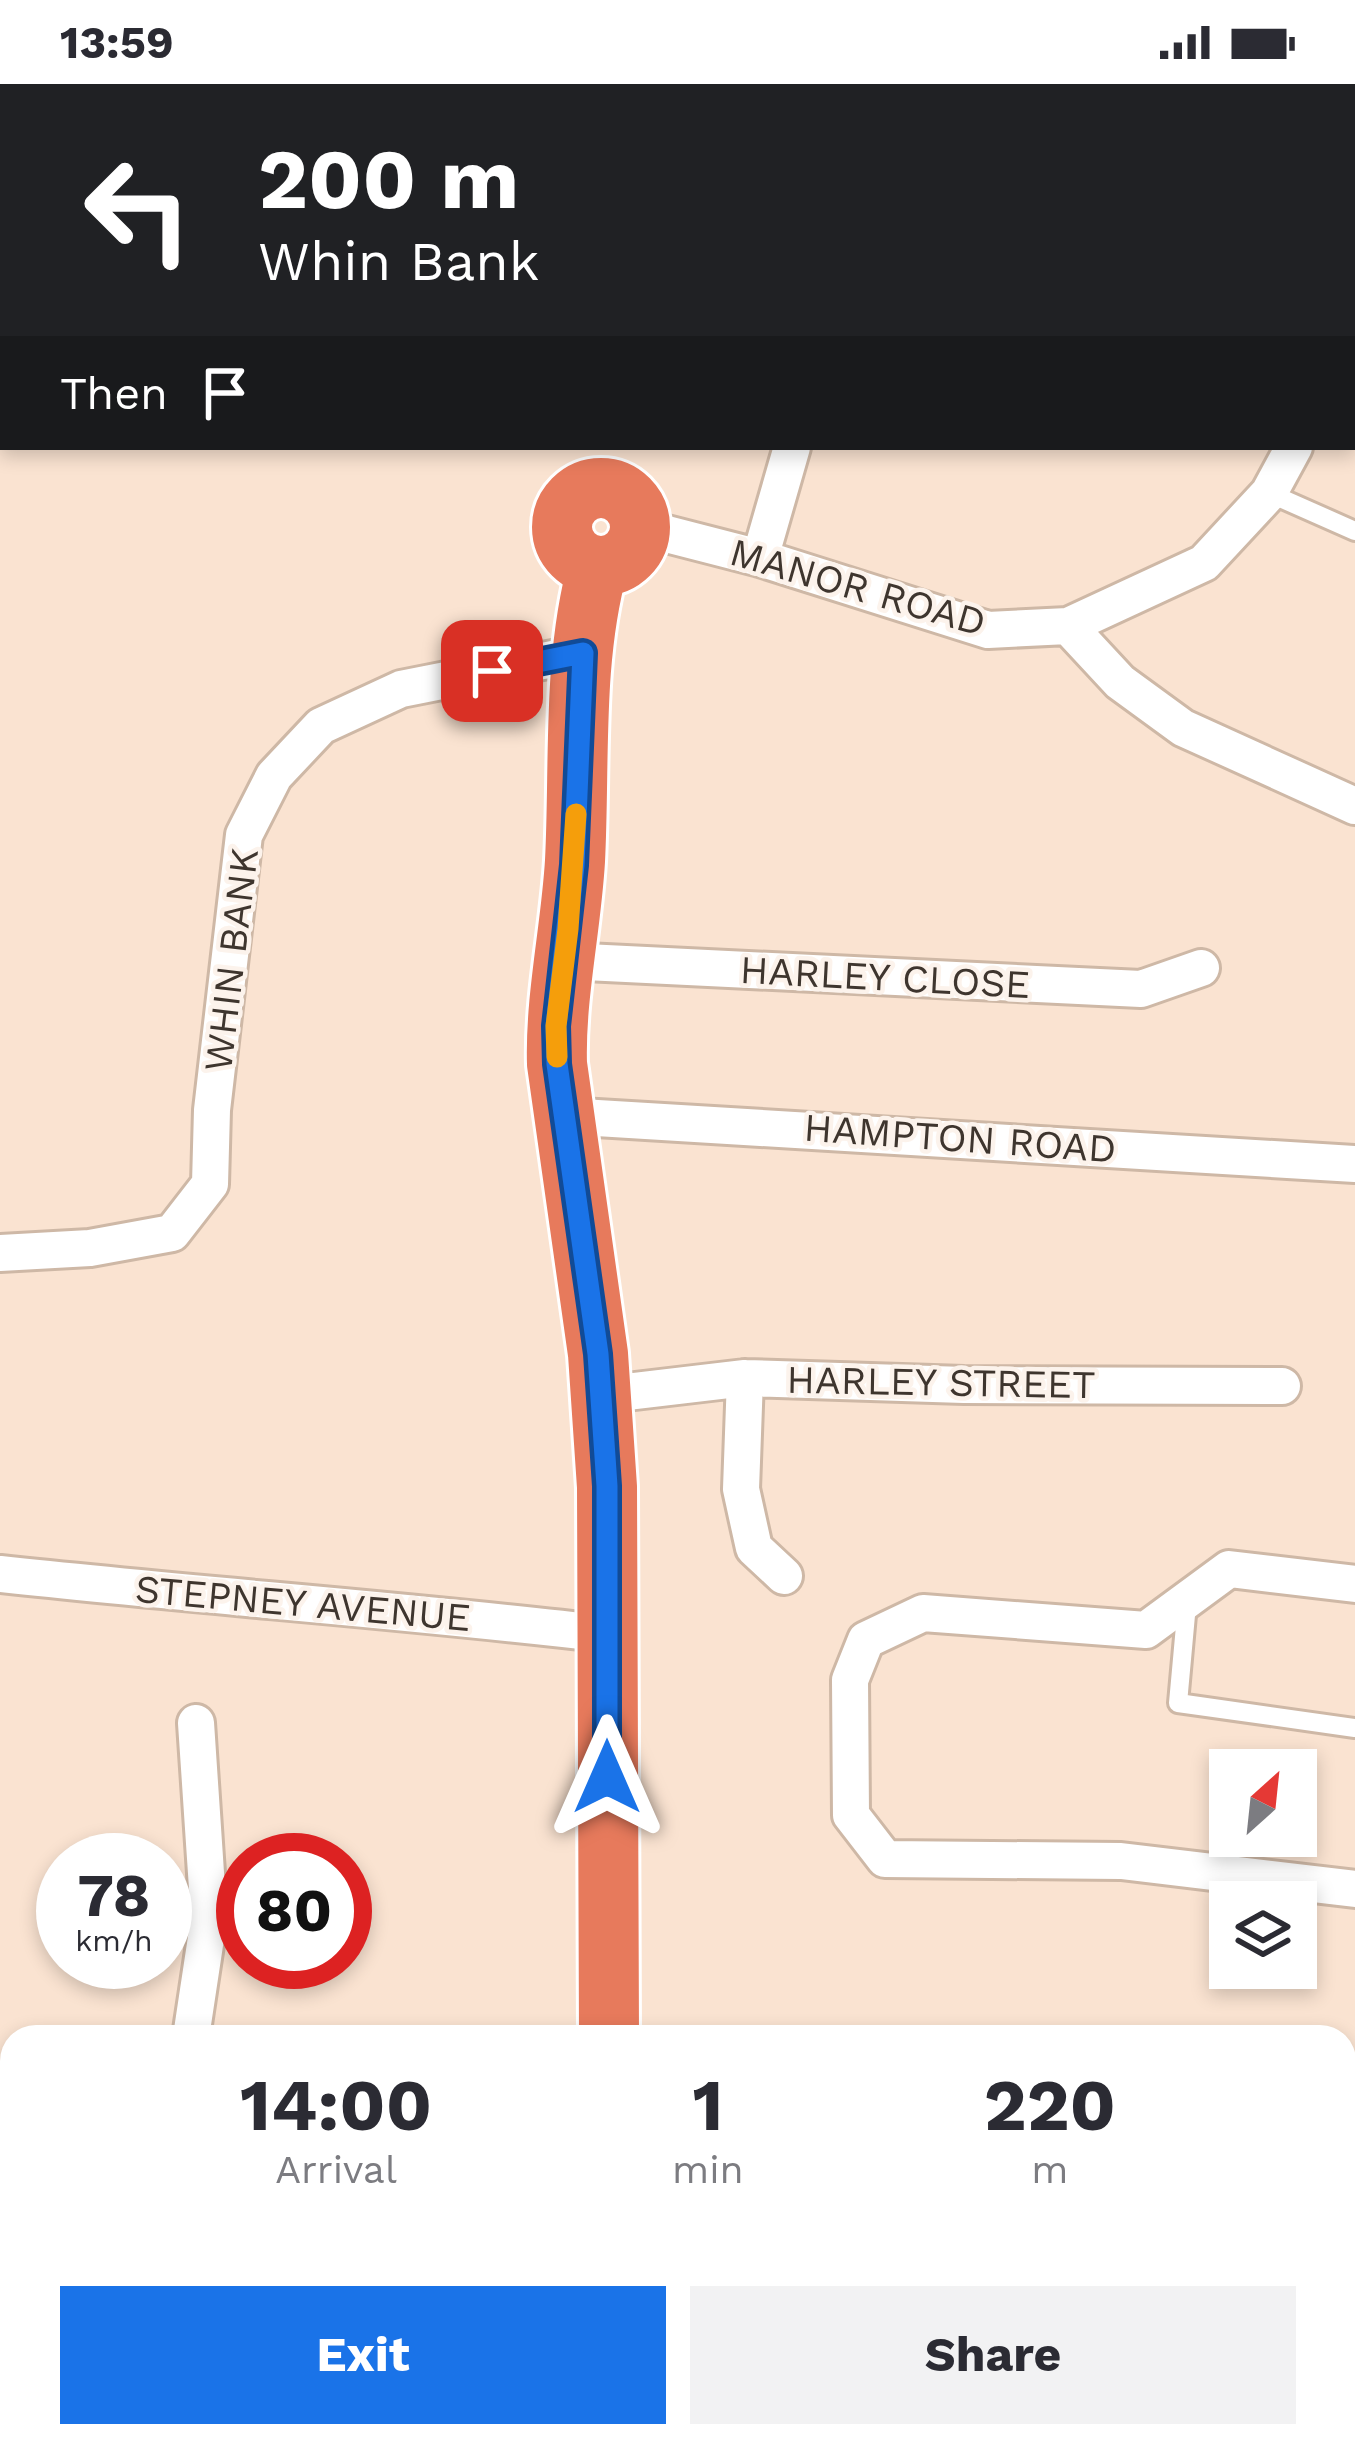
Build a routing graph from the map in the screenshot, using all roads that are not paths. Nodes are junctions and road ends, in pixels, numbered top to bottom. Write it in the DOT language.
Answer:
graph roads {
  1 [pos="792,450"];
  2 [pos="1292,450"];
  3 [pos="568,470"];
  4 [pos="1269,493"];
  5 [pos="1355,531"];
  6 [pos="619,549"];
  7 [pos="760,558"];
  8 [pos="1068,626"];
  9 [pos="583,653"];
  10 [pos="1355,806"];
  11 [pos="565,961"];
  12 [pos="1201,968"];
  13 [pos="564,1116"];
  14 [pos="1355,1164"];
  15 [pos="0,1252"];
  16 [pos="745,1378"];
  17 [pos="1282,1386"];
  18 [pos="601,1394"];
  19 [pos="0,1574"];
  20 [pos="784,1576"];
  21 [pos="1355,1584"];
  22 [pos="1187,1600"];
  23 [pos="607,1634"];
  24 [pos="196,1724"];
  25 [pos="1355,1727"];
  26 [pos="1355,1889"];
  27 [pos="193,2025"];
  28 [pos="617,2025"];
  1 -- 7 [label="street"];
  2 -- 4 [label="street, MANOR ROAD"];
  3 -- 6 [label="highway"];
  4 -- 5 [label="lane"];
  4 -- 8 [label="street, MANOR ROAD"];
  6 -- 7 [label="street, MANOR ROAD"];
  6 -- 9 [label="highway"];
  7 -- 8 [label="street, MANOR ROAD"];
  8 -- 10 [label="street"];
  9 -- 11 [label="highway"];
  9 -- 15 [label="street, WHIN BANK"];
  11 -- 12 [label="street, HARLEY CLOSE"];
  11 -- 13 [label="highway"];
  13 -- 14 [label="street, HAMPTON ROAD"];
  13 -- 18 [label="highway"];
  16 -- 17 [label="street, HARLEY STREET"];
  16 -- 18 [label="street, HARLEY STREET"];
  16 -- 20 [label="street"];
  18 -- 23 [label="highway"];
  19 -- 23 [label="street, STEPNEY AVENUE"];
  21 -- 22 [label="street"];
  22 -- 25 [label="lane"];
  22 -- 26 [label="street"];
  23 -- 28 [label="highway"];
  24 -- 27 [label="street"];
}
